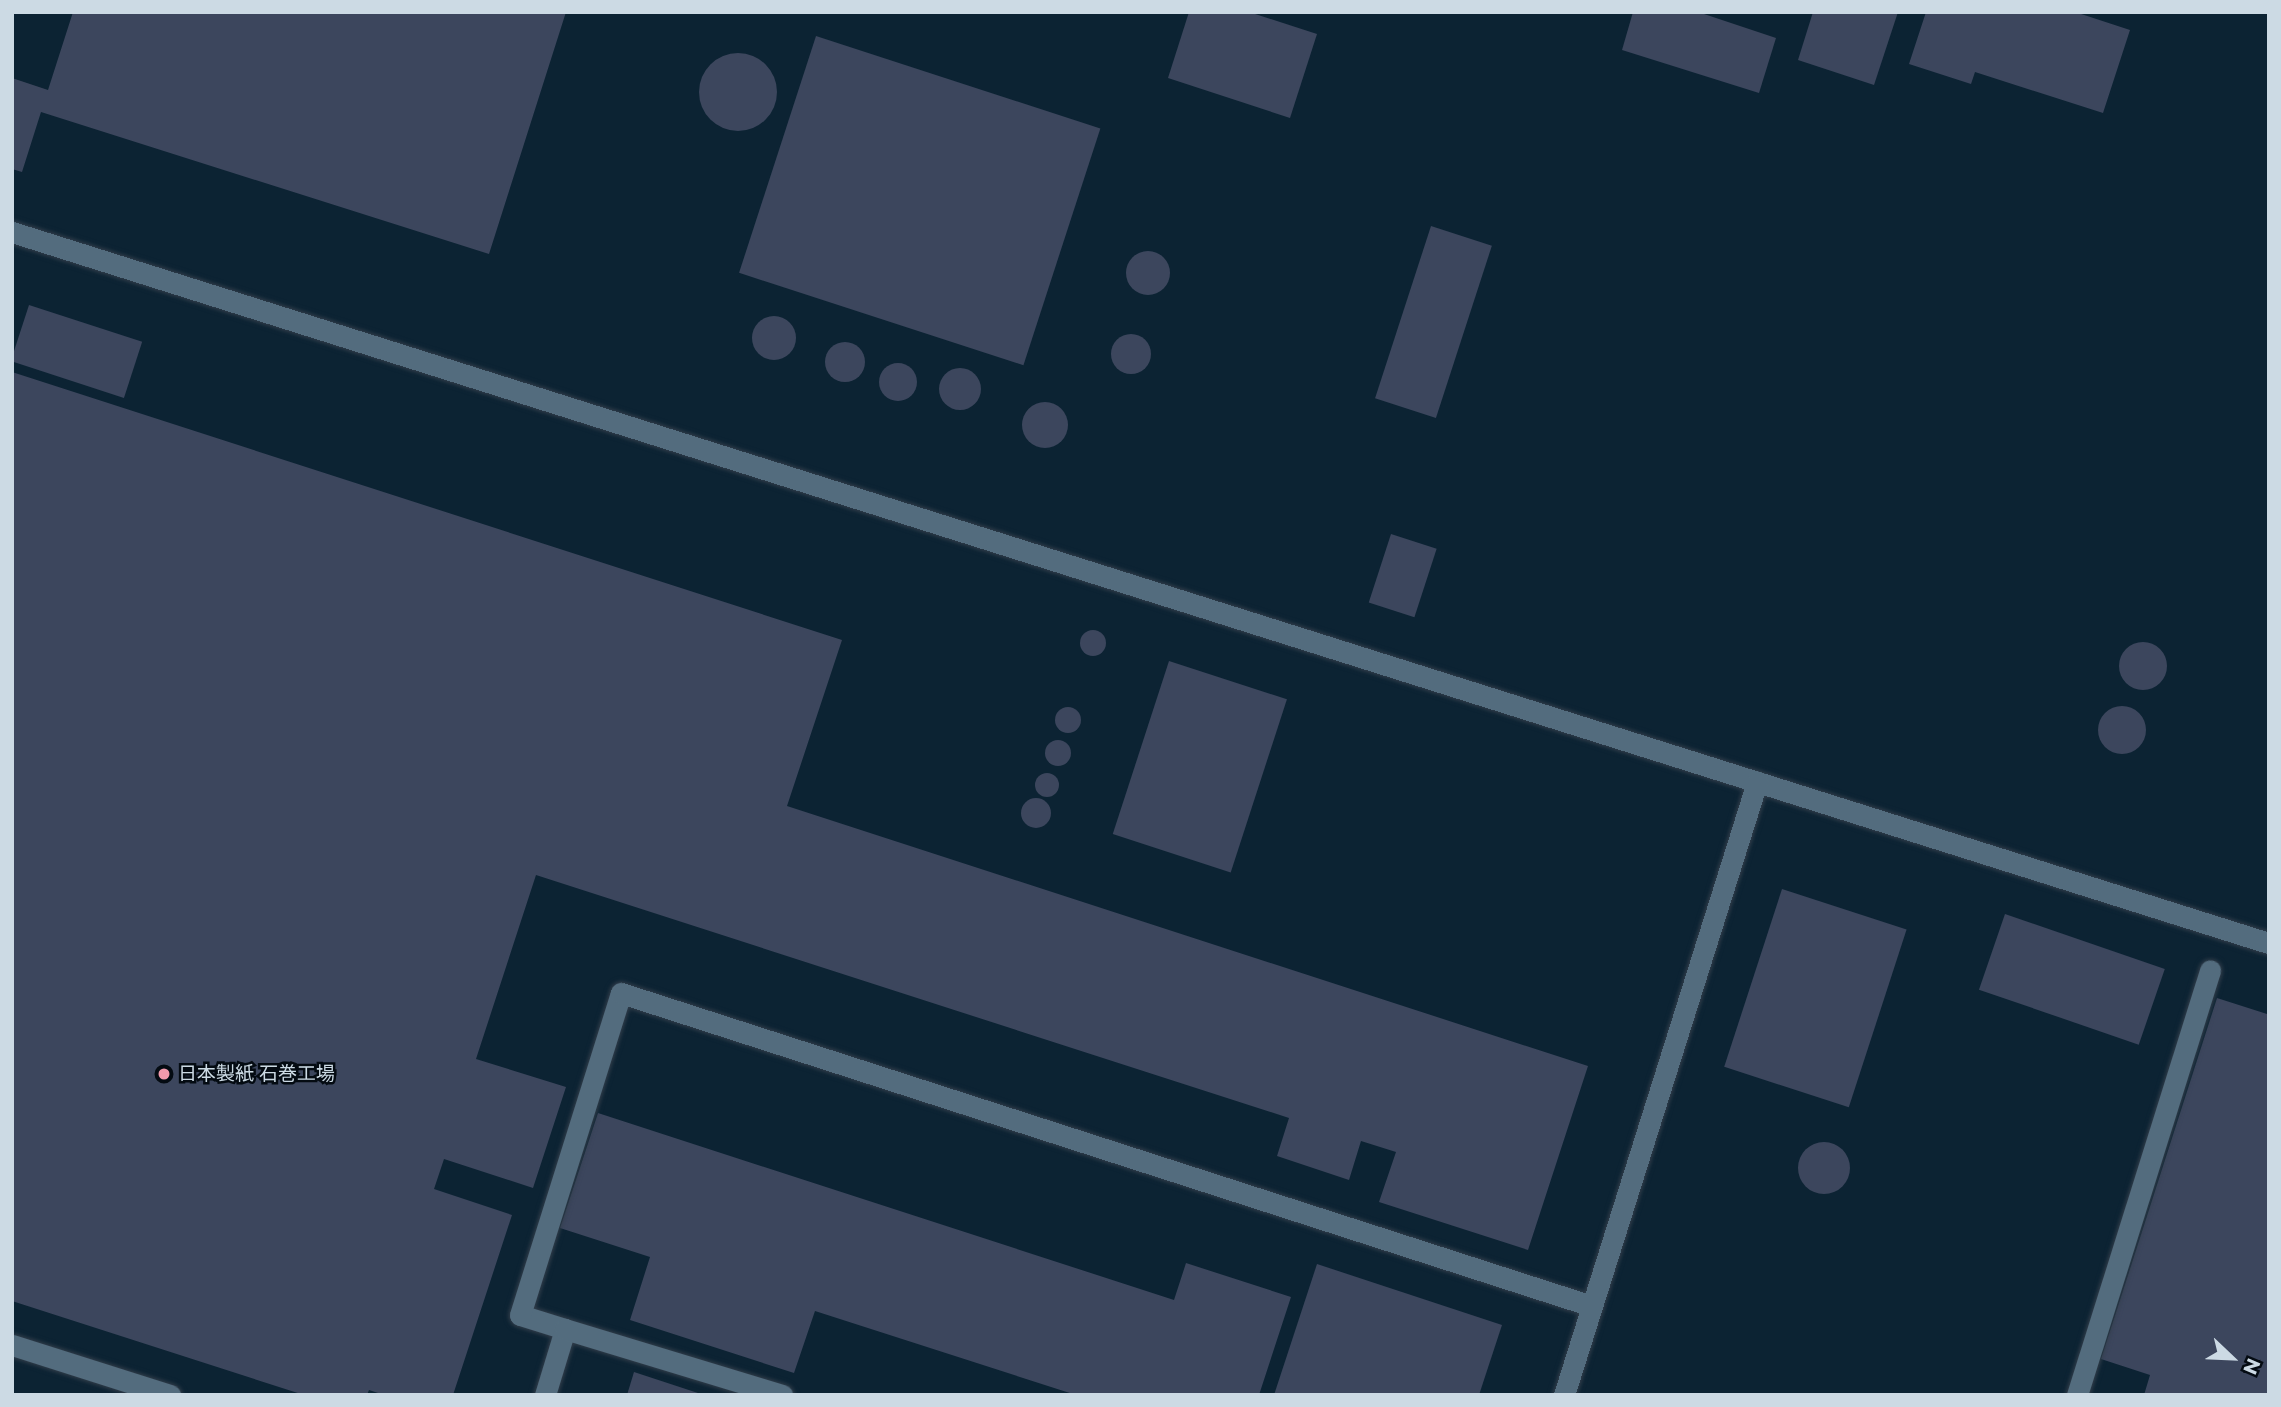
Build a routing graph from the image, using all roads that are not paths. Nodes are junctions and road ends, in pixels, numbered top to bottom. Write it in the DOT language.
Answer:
graph roads {
  1 [pos="12,232"];
  2 [pos="1757,782"];
  3 [pos="2269,943"];
  4 [pos="2210,970"];
  5 [pos="1592,1306"];
  6 [pos="565,1329"];
  7 [pos="12,1345"];
  8 [pos="170,1395"];
  9 [pos="545,1395"];
  10 [pos="782,1395"];
  11 [pos="1564,1395"];
  12 [pos="2077,1395"];
  1 -- 2 [label="street"];
  2 -- 3 [label="street"];
  2 -- 5 [label="street"];
  4 -- 12 [label="street"];
  5 -- 6 [label="street"];
  5 -- 11 [label="street"];
  6 -- 9 [label="street"];
  6 -- 10 [label="street"];
  7 -- 8 [label="street"];
}
